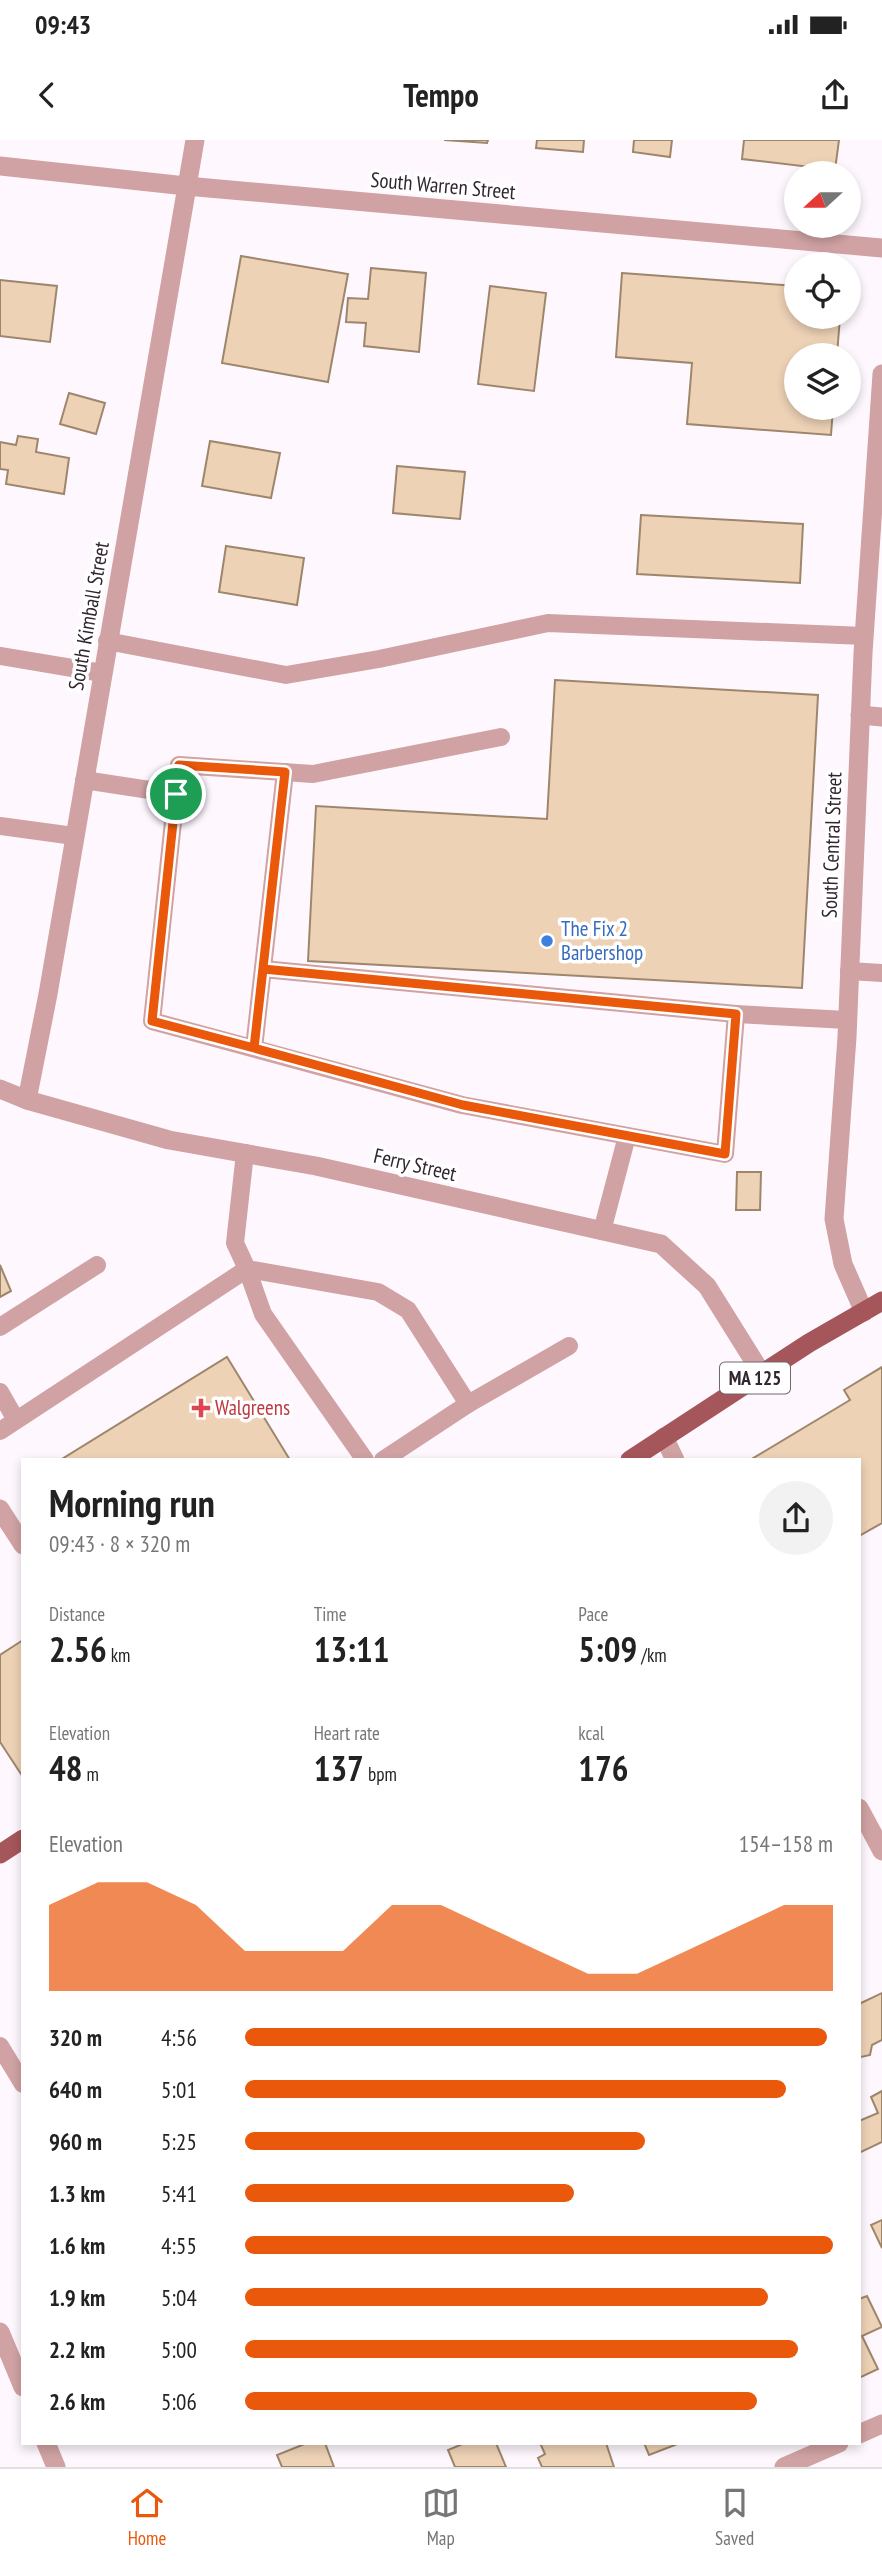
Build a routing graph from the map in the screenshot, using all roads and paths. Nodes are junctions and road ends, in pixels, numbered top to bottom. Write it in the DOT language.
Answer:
graph roads {
  1 [pos="194,140"];
  2 [pos="0,166"];
  3 [pos="186,186"];
  4 [pos="882,248"];
  5 [pos="882,374"];
  6 [pos="864,636"];
  7 [pos="107,641"];
  8 [pos="0,656"];
  9 [pos="102,673"];
  10 [pos="860,715"];
  11 [pos="882,716"];
  12 [pos="501,737"];
  13 [pos="285,772"];
  14 [pos="84,780"];
  15 [pos="176,794"];
  16 [pos="0,826"];
  17 [pos="74,836"];
  18 [pos="263,969"];
  19 [pos="849,971"];
  20 [pos="882,973"];
  21 [pos="736,1014"];
  22 [pos="847,1020"];
  23 [pos="254,1048"];
  24 [pos="0,1089"];
  25 [pos="27,1100"];
  26 [pos="627,1136"];
  27 [pos="245,1153"];
  28 [pos="602,1231"];
  29 [pos="97,1265"];
  30 [pos="247,1269"];
  31 [pos="882,1301"];
  32 [pos="864,1312"];
  33 [pos="0,1327"];
  34 [pos="569,1346"];
  35 [pos="762,1374"];
  36 [pos="0,1392"];
  37 [pos="468,1404"];
  38 [pos="16,1420"];
  39 [pos="0,1431"];
  40 [pos="664,1437"];
  41 [pos="364,1458"];
  42 [pos="386,1458"];
  43 [pos="633,1458"];
  44 [pos="674,1458"];
  45 [pos="0,1509"];
  46 [pos="21,1542"];
  47 [pos="861,1812"];
  48 [pos="21,1840"];
  49 [pos="882,1851"];
  50 [pos="0,1854"];
  51 [pos="0,2046"];
  52 [pos="21,2081"];
  53 [pos="0,2332"];
  54 [pos="21,2381"];
  55 [pos="882,2424"];
  56 [pos="861,2433"];
  57 [pos="47,2445"];
  58 [pos="834,2445"];
  59 [pos="56,2467"];
  60 [pos="783,2467"];
  1 -- 3 [label="street, South Kimball Street"];
  2 -- 3 [label="street, South Warren Street"];
  3 -- 4 [label="street, South Warren Street"];
  3 -- 7 [label="street, South Kimball Street"];
  5 -- 6 [label="street, South Central Street"];
  6 -- 7 [label="lane"];
  6 -- 10 [label="street, South Central Street"];
  7 -- 9 [label="street, South Kimball Street"];
  8 -- 9 [label="lane"];
  9 -- 14 [label="street, South Kimball Street"];
  10 -- 11 [label="street"];
  10 -- 19 [label="street, South Central Street"];
  12 -- 13 [label="lane"];
  13 -- 15 [label="lane"];
  13 -- 18 [label="lane"];
  14 -- 15 [label="lane"];
  14 -- 17 [label="street, South Kimball Street"];
  15 -- 23 [label="lane"];
  16 -- 17 [label="lane"];
  17 -- 25 [label="street, South Kimball Street"];
  18 -- 21 [label="lane"];
  18 -- 23 [label="lane"];
  19 -- 20 [label="lane"];
  19 -- 22 [label="street, South Central Street"];
  21 -- 22 [label="lane"];
  21 -- 26 [label="lane"];
  22 -- 32 [label="street, South Central Street"];
  23 -- 26 [label="lane"];
  24 -- 25 [label="street, Ferry Street"];
  25 -- 27 [label="street, Ferry Street"];
  26 -- 28 [label="lane"];
  27 -- 28 [label="street, Ferry Street"];
  27 -- 30 [label="lane"];
  28 -- 35 [label="street, Ferry Street"];
  29 -- 33 [label="lane"];
  30 -- 37 [label="lane"];
  30 -- 38 [label="lane"];
  30 -- 41 [label="lane"];
  31 -- 32 [label="main road, MA 125"];
  32 -- 35 [label="main road, MA 125"];
  34 -- 37 [label="lane"];
  35 -- 40 [label="main road, MA 125"];
  36 -- 38 [label="lane"];
  37 -- 42 [label="lane"];
  38 -- 39 [label="lane"];
  40 -- 43 [label="main road, MA 125"];
  40 -- 44 [label="street"];
  45 -- 46 [label="street"];
  47 -- 49 [label="street"];
  48 -- 50 [label="main road"];
  51 -- 52 [label="lane"];
  53 -- 54 [label="street"];
  55 -- 56 [label="street"];
  57 -- 59 [label="street"];
  58 -- 60 [label="street"];
}
